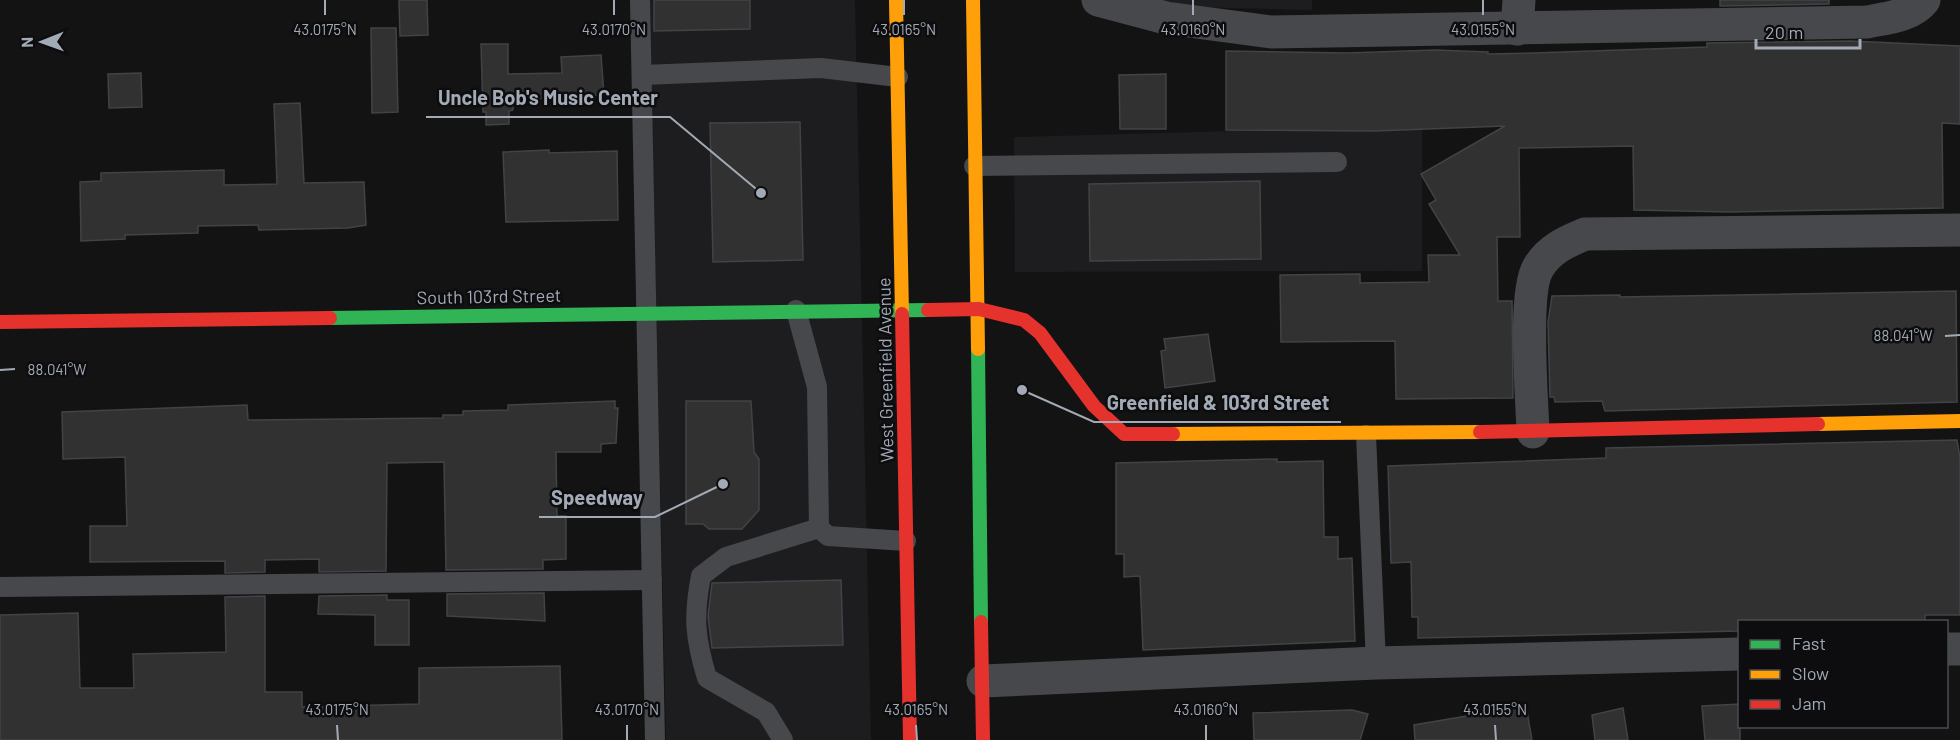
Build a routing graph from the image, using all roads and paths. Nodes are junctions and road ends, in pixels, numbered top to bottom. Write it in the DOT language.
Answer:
graph roads {
  1 [pos="639,0"];
  2 [pos="896,0"];
  3 [pos="973,0"];
  4 [pos="1098,0"];
  5 [pos="1924,0"];
  6 [pos="1698,12"];
  7 [pos="1518,14"];
  8 [pos="642,75"];
  9 [pos="898,77"];
  10 [pos="1337,162"];
  11 [pos="974,166"];
  12 [pos="1960,230"];
  13 [pos="902,309"];
  14 [pos="979,309"];
  15 [pos="796,310"];
  16 [pos="646,312"];
  17 [pos="0,322"];
  18 [pos="1960,421"];
  19 [pos="1533,432"];
  20 [pos="1366,435"];
  21 [pos="819,528"];
  22 [pos="906,542"];
  23 [pos="652,580"];
  24 [pos="0,587"];
  25 [pos="1738,654"];
  26 [pos="1376,663"];
  27 [pos="983,681"];
  28 [pos="655,740"];
  29 [pos="783,740"];
  30 [pos="910,740"];
  31 [pos="983,740"];
  1 -- 8 [label="lane"];
  2 -- 9 [label="street, West Greenfield Avenue"];
  3 -- 11 [label="street"];
  4 -- 7 [label="street"];
  5 -- 6 [label="street"];
  6 -- 7 [label="street"];
  8 -- 9 [label="lane"];
  8 -- 16 [label="lane"];
  9 -- 13 [label="street, West Greenfield Avenue"];
  10 -- 11 [label="lane"];
  11 -- 14 [label="street"];
  12 -- 19 [label="street"];
  13 -- 14 [label="street, South 103rd Street"];
  13 -- 15 [label="street, South 103rd Street"];
  13 -- 22 [label="street, West Greenfield Avenue"];
  14 -- 20 [label="street, South 103rd Street"];
  14 -- 27 [label="street"];
  15 -- 16 [label="street, South 103rd Street"];
  15 -- 21 [label="lane"];
  16 -- 17 [label="street, South 103rd Street"];
  16 -- 23 [label="lane"];
  18 -- 19 [label="street, South 103rd Street"];
  19 -- 20 [label="street, South 103rd Street"];
  20 -- 26 [label="lane"];
  21 -- 22 [label="lane"];
  21 -- 29 [label="lane"];
  22 -- 30 [label="street, West Greenfield Avenue"];
  23 -- 24 [label="lane"];
  23 -- 28 [label="lane"];
  25 -- 26 [label="street"];
  26 -- 27 [label="street"];
  27 -- 31 [label="street"];
}
